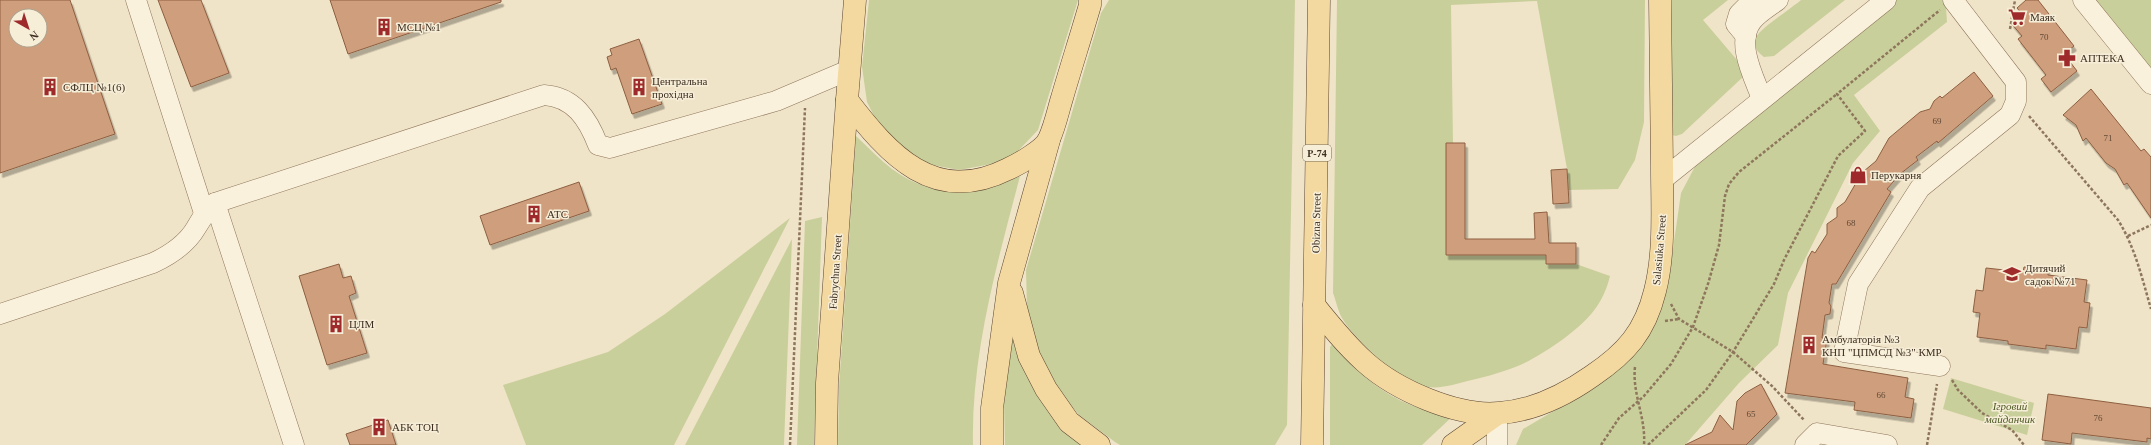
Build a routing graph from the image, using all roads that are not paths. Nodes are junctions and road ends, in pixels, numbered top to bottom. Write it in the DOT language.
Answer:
graph roads {
  1 [pos="136,0"];
  2 [pos="855,0"];
  3 [pos="1319,0"];
  4 [pos="1660,0"];
  5 [pos="1753,0"];
  6 [pos="1778,0"];
  7 [pos="1886,0"];
  8 [pos="2083,0"];
  9 [pos="1091,2"];
  10 [pos="1950,2"];
  11 [pos="1746,36"];
  12 [pos="849,70"];
  13 [pos="2151,84"];
  14 [pos="1762,99"];
  15 [pos="848,100"];
  16 [pos="1049,140"];
  17 [pos="1662,180"];
  18 [pos="209,208"];
  19 [pos="1010,283"];
  20 [pos="1314,305"];
  21 [pos="0,314"];
  22 [pos="1940,366"];
  23 [pos="1496,414"];
  24 [pos="1312,417"];
  25 [pos="1811,439"];
  26 [pos="294,445"];
  27 [pos="826,445"];
  28 [pos="992,445"];
  29 [pos="1099,445"];
  30 [pos="1298,445"];
  31 [pos="1312,445"];
  32 [pos="1453,445"];
  33 [pos="1497,445"];
  34 [pos="1887,445"];
  1 -- 18 [label="street"];
  2 -- 12 [label="main road, Fabrychna Street"];
  3 -- 20 [label="main road, Obizna Street / Р-74"];
  4 -- 17 [label="main road, Salasiuka Street"];
  5 -- 11 [label="street"];
  6 -- 11 [label="street"];
  7 -- 14 [label="street"];
  8 -- 13 [label="street"];
  9 -- 16 [label="main road"];
  10 -- 22 [label="street"];
  11 -- 14 [label="street"];
  12 -- 15 [label="main road, Fabrychna Street"];
  12 -- 18 [label="street"];
  14 -- 17 [label="street"];
  15 -- 16 [label="main road"];
  15 -- 27 [label="main road, Fabrychna Street"];
  16 -- 19 [label="main road"];
  17 -- 23 [label="main road, Salasiuka Street"];
  18 -- 21 [label="street"];
  18 -- 26 [label="street"];
  19 -- 28 [label="main road"];
  19 -- 29 [label="main road"];
  20 -- 23 [label="main road"];
  20 -- 24 [label="main road, Obizna Street / Р-74"];
  23 -- 32 [label="main road"];
  23 -- 33 [label="street"];
  24 -- 30 [label="main road"];
  24 -- 31 [label="main road, Obizna Street / Р-74"];
  25 -- 34 [label="street"];
}
